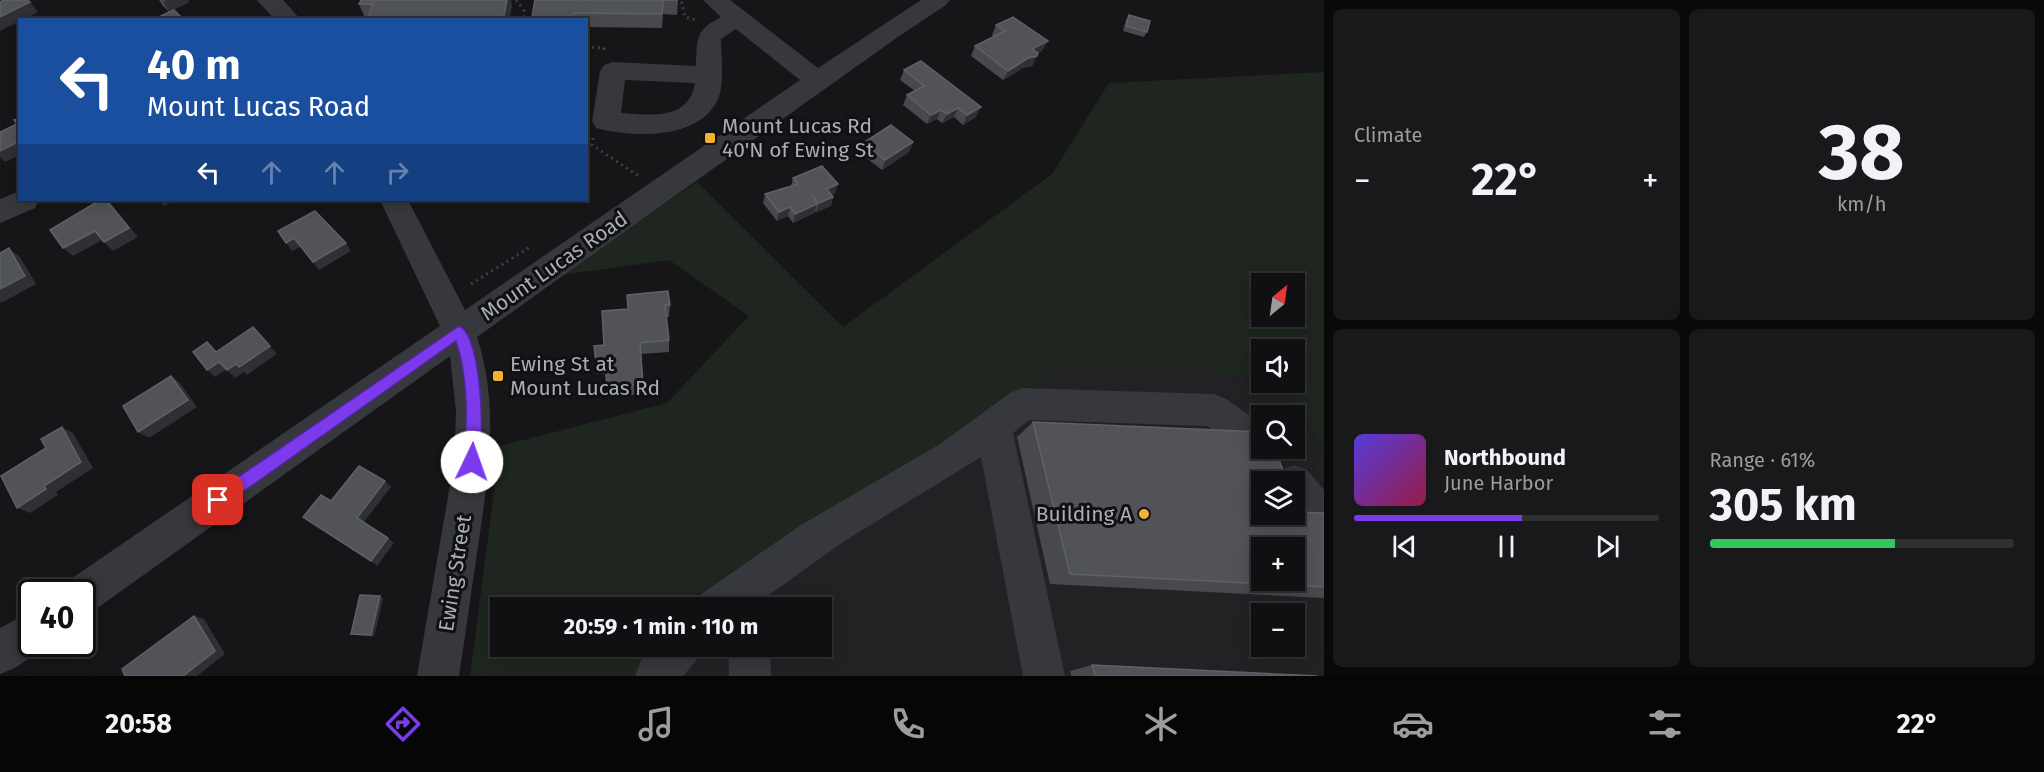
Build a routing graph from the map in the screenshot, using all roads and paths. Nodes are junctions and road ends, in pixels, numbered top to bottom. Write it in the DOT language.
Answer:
graph roads {
  1 [pos="269,0"];
  2 [pos="516,0"];
  3 [pos="675,0"];
  4 [pos="715,0"];
  5 [pos="938,0"];
  6 [pos="287,18"];
  7 [pos="524,18"];
  8 [pos="738,18"];
  9 [pos="699,24"];
  10 [pos="604,48"];
  11 [pos="615,48"];
  12 [pos="706,75"];
  13 [pos="818,81"];
  14 [pos="592,144"];
  15 [pos="588,146"];
  16 [pos="23,201"];
  17 [pos="394,201"];
  18 [pos="0,212"];
  19 [pos="459,332"];
  20 [pos="994,429"];
  21 [pos="1251,437"];
  22 [pos="1274,459"];
  23 [pos="1285,471"];
  24 [pos="1305,495"];
  25 [pos="1324,518"];
  26 [pos="96,585"];
  27 [pos="742,597"];
  28 [pos="18,641"];
  29 [pos="0,653"];
  30 [pos="672,657"];
  31 [pos="749,657"];
  32 [pos="438,676"];
  33 [pos="656,676"];
  34 [pos="750,676"];
  35 [pos="1044,676"];
  1 -- 6 [label="street"];
  2 -- 7 [label="path"];
  3 -- 9 [label="path"];
  4 -- 8 [label="street"];
  5 -- 13 [label="street, Mount Lucas Road"];
  8 -- 12 [label="street"];
  8 -- 13 [label="street"];
  10 -- 11 [label="path"];
  13 -- 19 [label="street, Mount Lucas Road"];
  14 -- 15 [label="path"];
  16 -- 18 [label="street"];
  17 -- 19 [label="street, Ewing Street"];
  19 -- 26 [label="street, Mount Lucas Road"];
  19 -- 32 [label="street, Ewing Street"];
  20 -- 21 [label="street"];
  20 -- 27 [label="street"];
  20 -- 35 [label="street"];
  22 -- 23 [label="street"];
  24 -- 25 [label="street"];
  28 -- 29 [label="street"];
  30 -- 33 [label="street"];
  31 -- 34 [label="street"];
}
